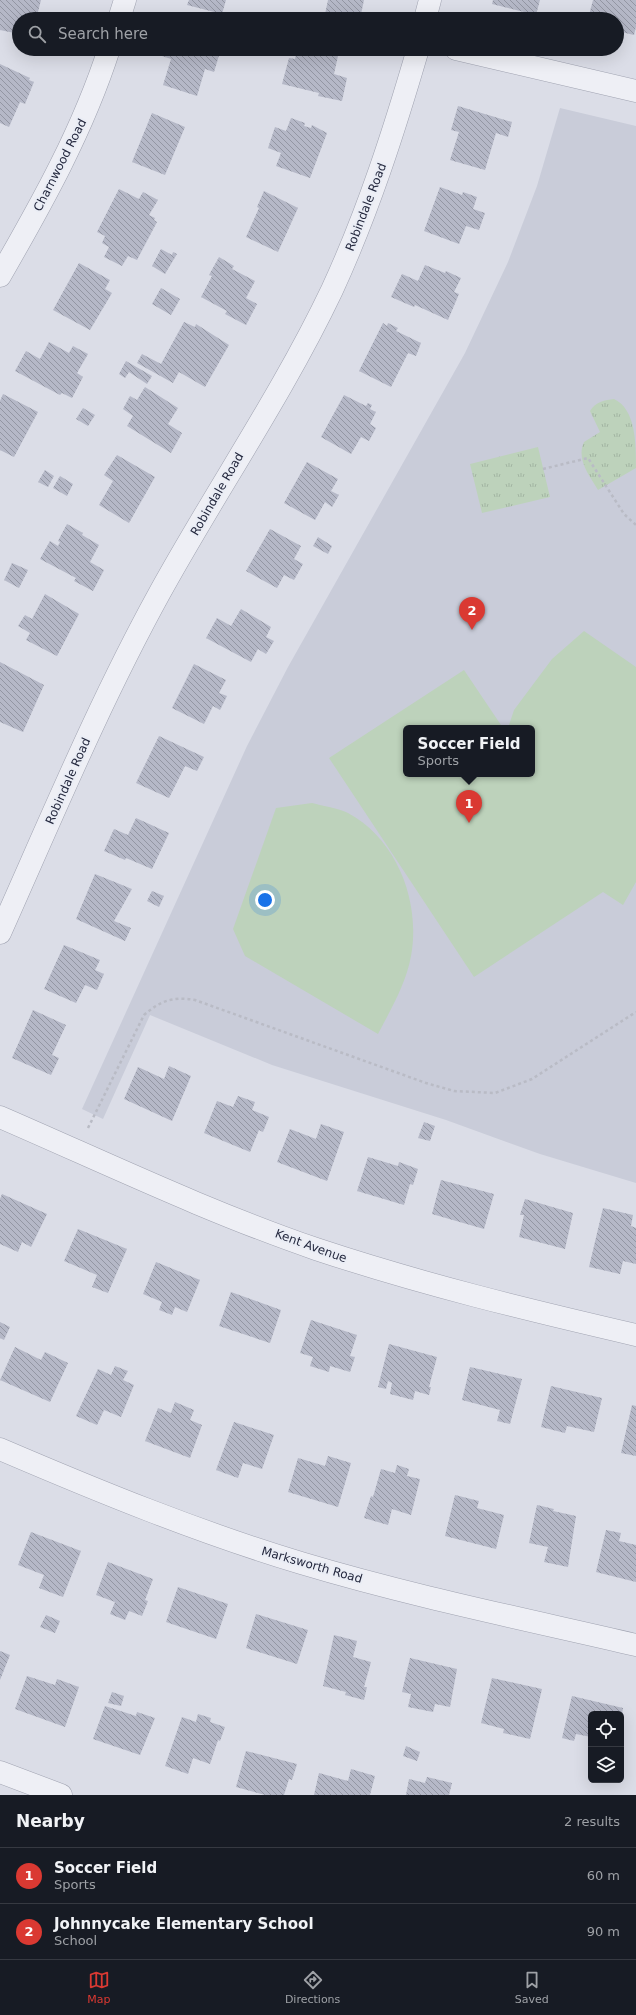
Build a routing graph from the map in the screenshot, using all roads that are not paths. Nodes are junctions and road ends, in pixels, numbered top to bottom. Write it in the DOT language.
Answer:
graph roads {
  1 [pos="125,0"];
  2 [pos="430,0"];
  3 [pos="121,12"];
  4 [pos="427,12"];
  5 [pos="106,56"];
  6 [pos="416,56"];
  7 [pos="486,56"];
  8 [pos="636,91"];
  9 [pos="0,276"];
  10 [pos="0,933"];
  11 [pos="0,1117"];
  12 [pos="636,1335"];
  13 [pos="0,1449"];
  14 [pos="636,1645"];
  15 [pos="0,1772"];
  16 [pos="50,1793"];
  1 -- 3 [label="street"];
  2 -- 4 [label="street"];
  5 -- 9 [label="street, Charnwood Road"];
  6 -- 10 [label="street, Robindale Road"];
  7 -- 8 [label="street"];
  11 -- 12 [label="street, Kent Avenue"];
  13 -- 14 [label="street, Marksworth Road"];
  15 -- 16 [label="street"];
}
